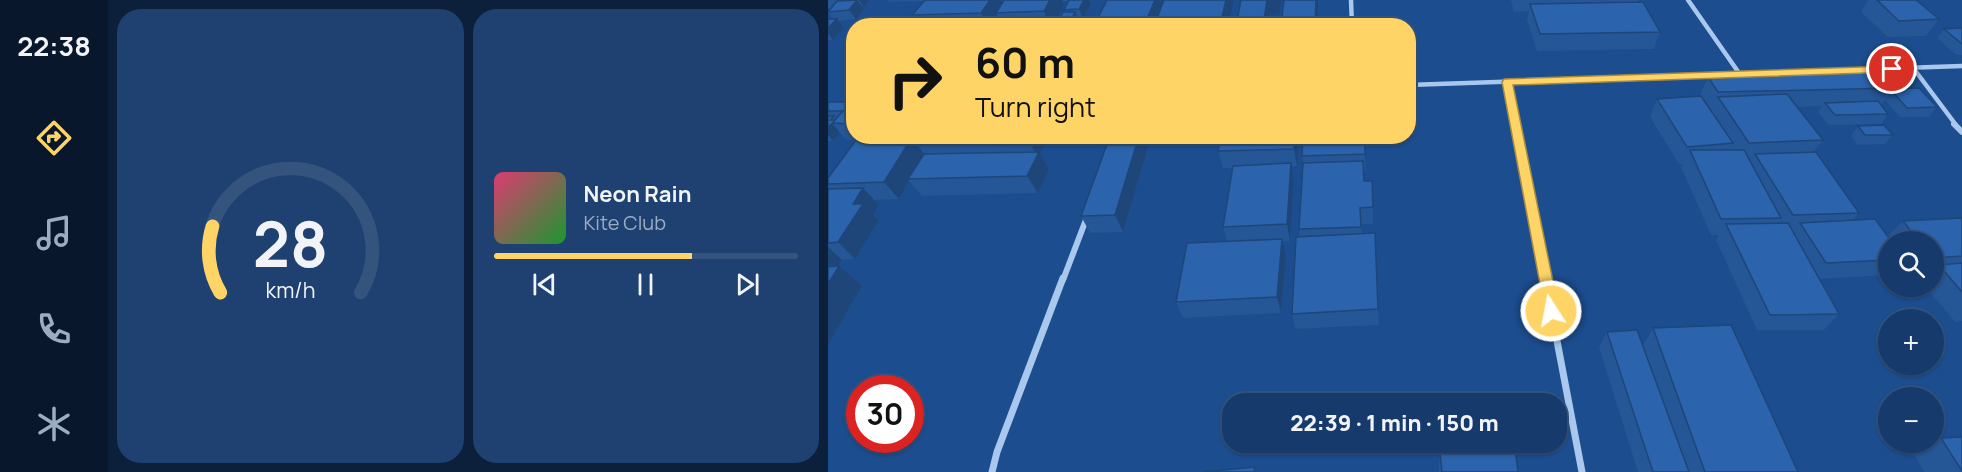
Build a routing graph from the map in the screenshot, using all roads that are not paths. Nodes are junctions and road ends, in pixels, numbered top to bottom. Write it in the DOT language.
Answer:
graph roads {
  1 [pos="1352,0"];
  2 [pos="1688,0"];
  3 [pos="1352,18"];
  4 [pos="1962,66"];
  5 [pos="1914,69"];
  6 [pos="1739,73"];
  7 [pos="1507,82"];
  8 [pos="1416,86"];
  9 [pos="1962,132"];
  10 [pos="1089,214"];
  11 [pos="992,472"];
  12 [pos="1582,472"];
  1 -- 3 [label="street"];
  2 -- 6 [label="street"];
  4 -- 5 [label="street"];
  5 -- 6 [label="street"];
  5 -- 9 [label="street"];
  6 -- 7 [label="street"];
  7 -- 8 [label="street"];
  7 -- 12 [label="street"];
  10 -- 11 [label="street"];
}
